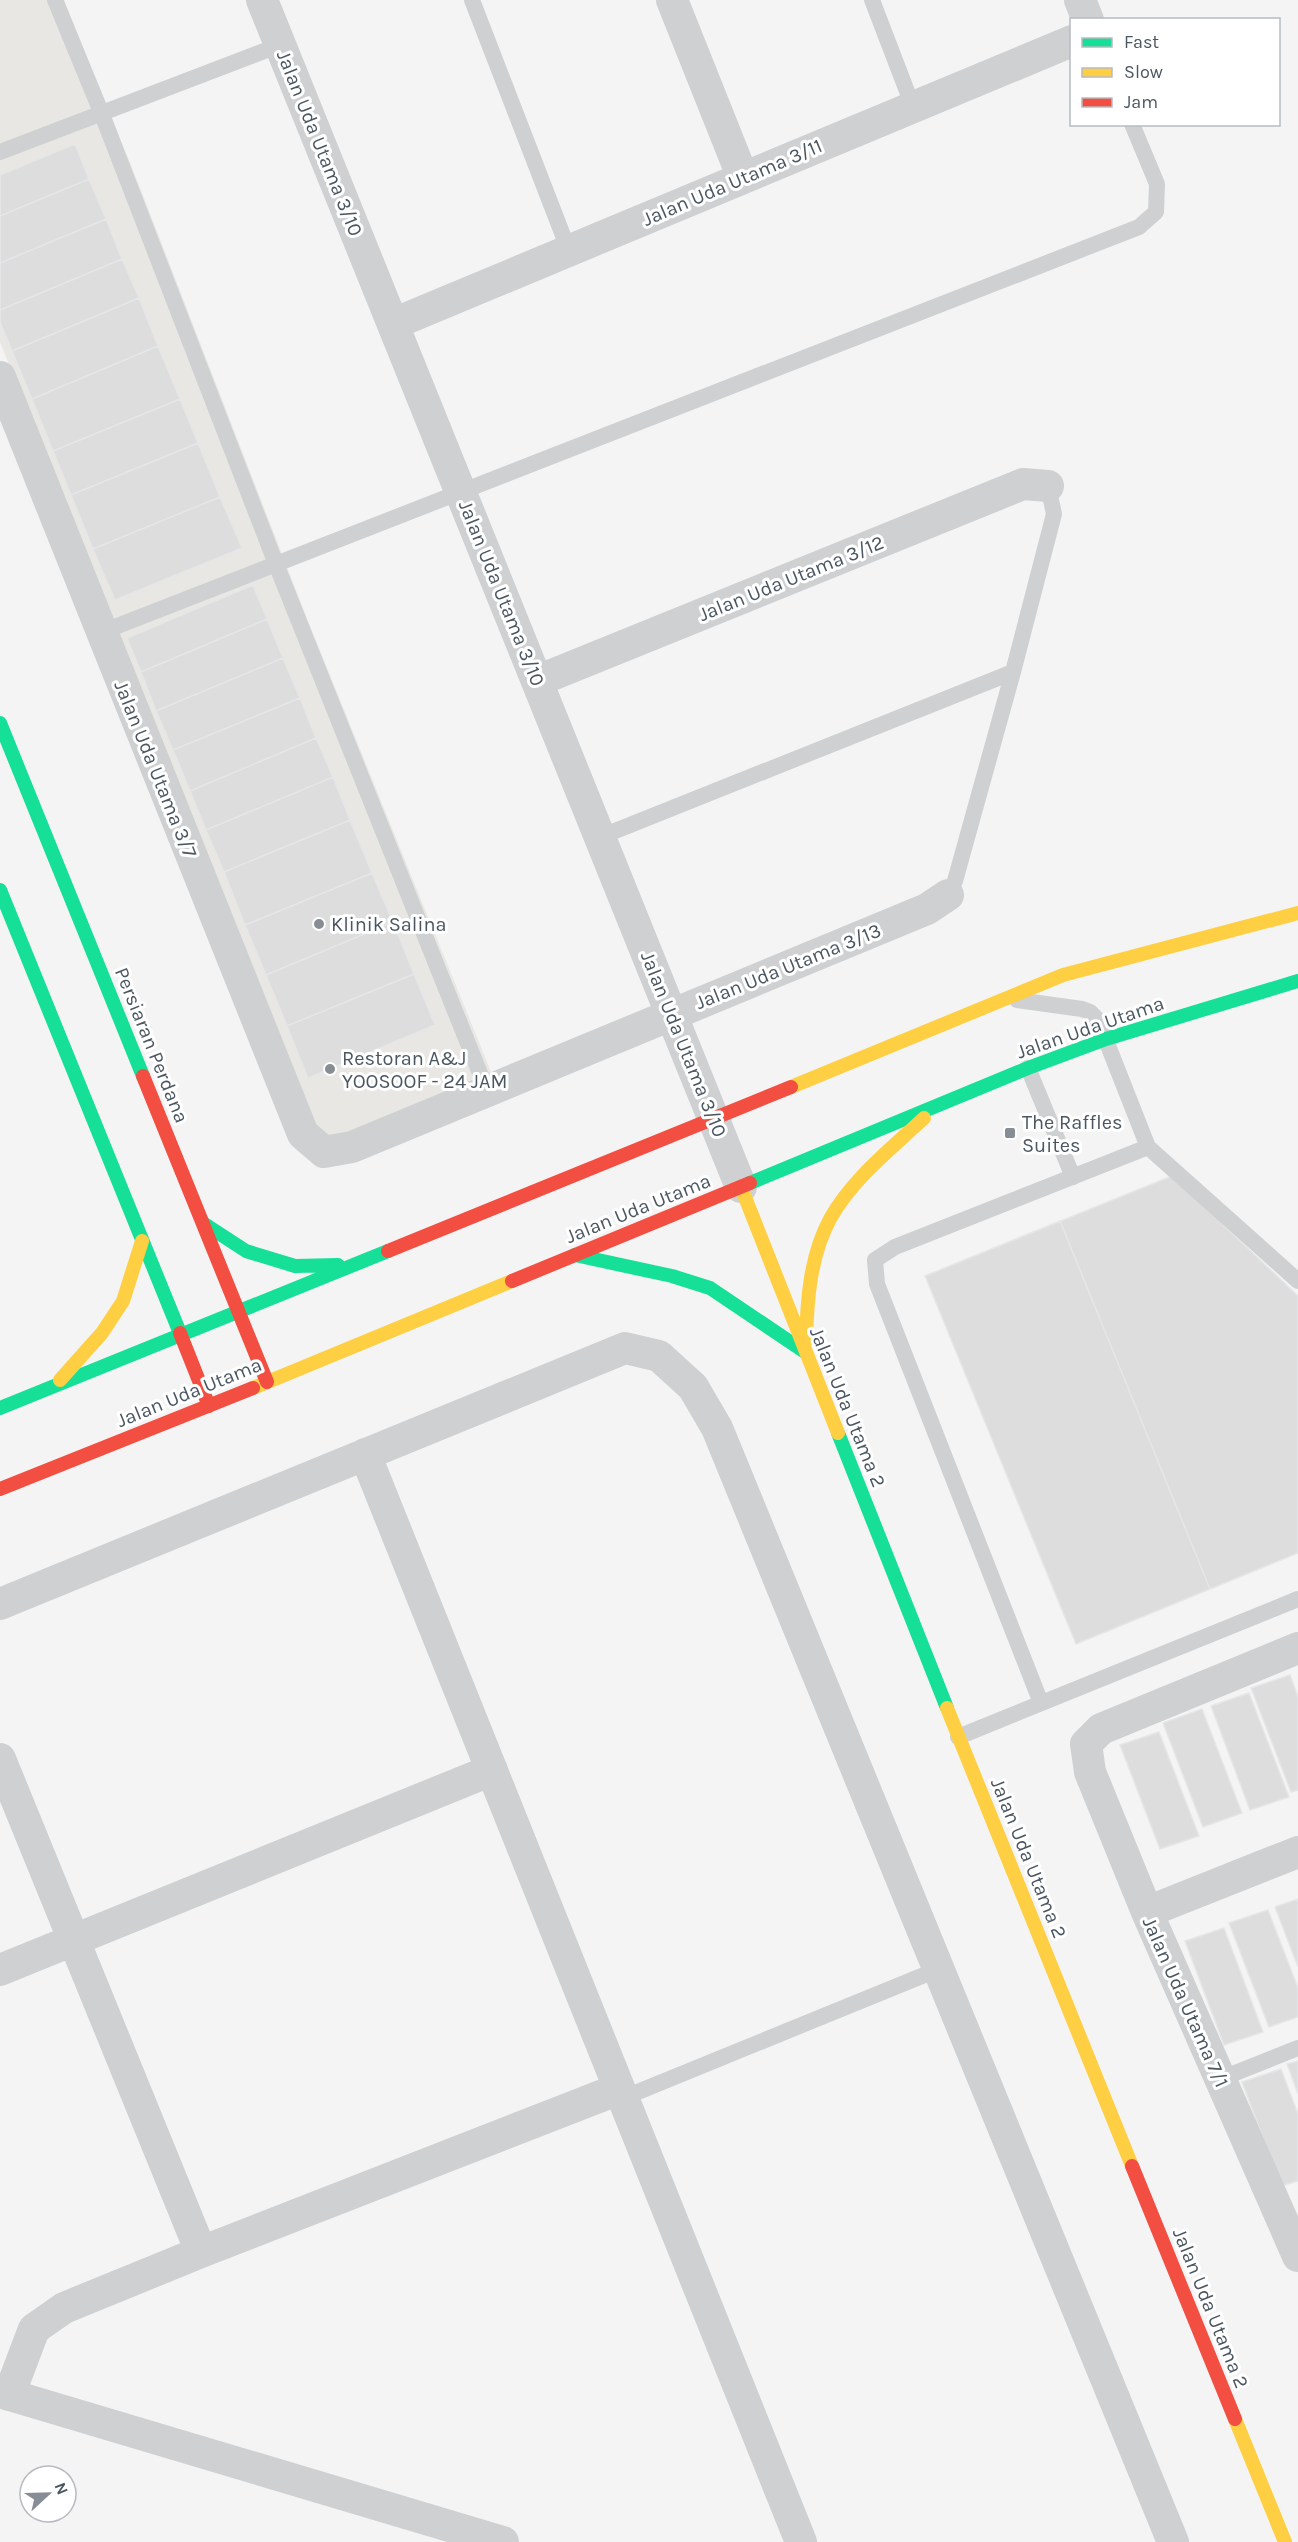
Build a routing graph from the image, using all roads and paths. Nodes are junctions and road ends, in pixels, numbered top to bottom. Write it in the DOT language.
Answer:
graph roads {
  1 [pos="56,0"];
  2 [pos="262,0"];
  3 [pos="472,0"];
  4 [pos="672,0"];
  5 [pos="872,0"];
  6 [pos="1080,0"];
  7 [pos="1087,18"];
  8 [pos="1070,41"];
  9 [pos="280,45"];
  10 [pos="913,107"];
  11 [pos="101,112"];
  12 [pos="1133,126"];
  13 [pos="0,152"];
  14 [pos="743,178"];
  15 [pos="568,251"];
  16 [pos="393,324"];
  17 [pos="0,377"];
  18 [pos="1047,486"];
  19 [pos="460,492"];
  20 [pos="276,564"];
  21 [pos="102,632"];
  22 [pos="1013,672"];
  23 [pos="537,681"];
  24 [pos="0,723"];
  25 [pos="600,837"];
  26 [pos="948,895"];
  27 [pos="2,897"];
  28 [pos="1298,914"];
  29 [pos="1298,981"];
  30 [pos="1005,999"];
  31 [pos="671,1013"];
  32 [pos="1106,1039"];
  33 [pos="1028,1068"];
  34 [pos="487,1091"];
  35 [pos="936,1106"];
  36 [pos="714,1119"];
  37 [pos="1148,1147"];
  38 [pos="324,1152"];
  39 [pos="1073,1176"];
  40 [pos="741,1186"];
  41 [pos="203,1223"];
  42 [pos="142,1241"];
  43 [pos="576,1255"];
  44 [pos="355,1264"];
  45 [pos="1298,1281"];
  46 [pos="238,1312"];
  47 [pos="180,1335"];
  48 [pos="805,1352"];
  49 [pos="267,1382"];
  50 [pos="55,1386"];
  51 [pos="209,1406"];
  52 [pos="0,1408"];
  53 [pos="365,1454"];
  54 [pos="0,1489"];
  55 [pos="1298,1599"];
  56 [pos="0,1604"];
  57 [pos="1298,1648"];
  58 [pos="1041,1703"];
  59 [pos="958,1737"];
  60 [pos="0,1759"];
  61 [pos="492,1770"];
  62 [pos="1298,1852"];
  63 [pos="1147,1912"];
  64 [pos="74,1940"];
  65 [pos="939,1969"];
  66 [pos="0,1970"];
  67 [pos="1298,2048"];
  68 [pos="1220,2079"];
  69 [pos="621,2093"];
  70 [pos="201,2252"];
  71 [pos="1298,2256"];
  72 [pos="4,2394"];
  73 [pos="503,2542"];
  74 [pos="801,2542"];
  75 [pos="1173,2542"];
  76 [pos="1285,2542"];
  1 -- 11 [label="lane"];
  2 -- 9 [label="street, Jalan Uda Utama 3/10"];
  3 -- 15 [label="lane"];
  4 -- 14 [label="street"];
  5 -- 10 [label="lane"];
  6 -- 7 [label="street"];
  8 -- 10 [label="street, Jalan Uda Utama 3/11"];
  9 -- 11 [label="lane"];
  9 -- 16 [label="street, Jalan Uda Utama 3/10"];
  10 -- 14 [label="street, Jalan Uda Utama 3/11"];
  11 -- 13 [label="lane"];
  11 -- 20 [label="lane"];
  12 -- 19 [label="lane"];
  14 -- 15 [label="street, Jalan Uda Utama 3/11"];
  15 -- 16 [label="street, Jalan Uda Utama 3/11"];
  16 -- 19 [label="street, Jalan Uda Utama 3/10"];
  17 -- 21 [label="street, Jalan Uda Utama 3/7"];
  18 -- 22 [label="lane"];
  18 -- 23 [label="street, Jalan Uda Utama 3/12"];
  19 -- 20 [label="lane"];
  19 -- 23 [label="street, Jalan Uda Utama 3/10"];
  20 -- 21 [label="lane"];
  20 -- 34 [label="lane"];
  21 -- 38 [label="street, Jalan Uda Utama 3/7"];
  22 -- 25 [label="lane"];
  22 -- 26 [label="lane"];
  23 -- 25 [label="street, Jalan Uda Utama 3/10"];
  24 -- 41 [label="main road, Persiaran Perdana"];
  25 -- 31 [label="street, Jalan Uda Utama 3/10"];
  26 -- 31 [label="street, Jalan Uda Utama 3/13"];
  27 -- 42 [label="main road"];
  28 -- 30 [label="main road"];
  29 -- 32 [label="main road, Jalan Uda Utama"];
  30 -- 32 [label="lane"];
  30 -- 36 [label="main road"];
  31 -- 34 [label="street, Jalan Uda Utama 3/13"];
  31 -- 36 [label="street, Jalan Uda Utama 3/10"];
  32 -- 33 [label="main road, Jalan Uda Utama"];
  32 -- 37 [label="lane"];
  33 -- 35 [label="main road, Jalan Uda Utama"];
  33 -- 39 [label="lane"];
  34 -- 38 [label="street, Jalan Uda Utama 3/13"];
  35 -- 40 [label="main road, Jalan Uda Utama"];
  35 -- 48 [label="main road"];
  36 -- 40 [label="street, Jalan Uda Utama 3/10"];
  36 -- 44 [label="main road"];
  37 -- 39 [label="lane"];
  37 -- 45 [label="lane"];
  39 -- 58 [label="lane"];
  40 -- 43 [label="main road, Jalan Uda Utama"];
  40 -- 48 [label="main road, Jalan Uda Utama 2"];
  41 -- 44 [label="main road"];
  41 -- 46 [label="main road, Persiaran Perdana"];
  42 -- 47 [label="main road"];
  42 -- 50 [label="main road"];
  43 -- 48 [label="main road"];
  43 -- 49 [label="main road, Jalan Uda Utama"];
  44 -- 46 [label="main road"];
  46 -- 47 [label="main road"];
  46 -- 49 [label="main road, Persiaran Perdana"];
  47 -- 50 [label="main road"];
  47 -- 51 [label="main road"];
  48 -- 59 [label="main road, Jalan Uda Utama 2"];
  49 -- 51 [label="main road, Jalan Uda Utama"];
  50 -- 52 [label="main road"];
  51 -- 54 [label="main road, Jalan Uda Utama"];
  53 -- 56 [label="street"];
  53 -- 61 [label="street"];
  53 -- 65 [label="street"];
  55 -- 58 [label="lane"];
  57 -- 63 [label="street, Jalan Uda Utama 7/1"];
  58 -- 59 [label="lane"];
  59 -- 76 [label="main road, Jalan Uda Utama 2"];
  60 -- 64 [label="street"];
  61 -- 64 [label="street"];
  61 -- 69 [label="street"];
  62 -- 63 [label="street"];
  63 -- 68 [label="street, Jalan Uda Utama 7/1"];
  64 -- 66 [label="street"];
  64 -- 70 [label="street"];
  65 -- 69 [label="lane"];
  65 -- 75 [label="street"];
  67 -- 68 [label="lane"];
  68 -- 71 [label="street, Jalan Uda Utama 7/1"];
  69 -- 70 [label="street"];
  69 -- 74 [label="street"];
  70 -- 72 [label="street"];
  72 -- 73 [label="street"];
}
